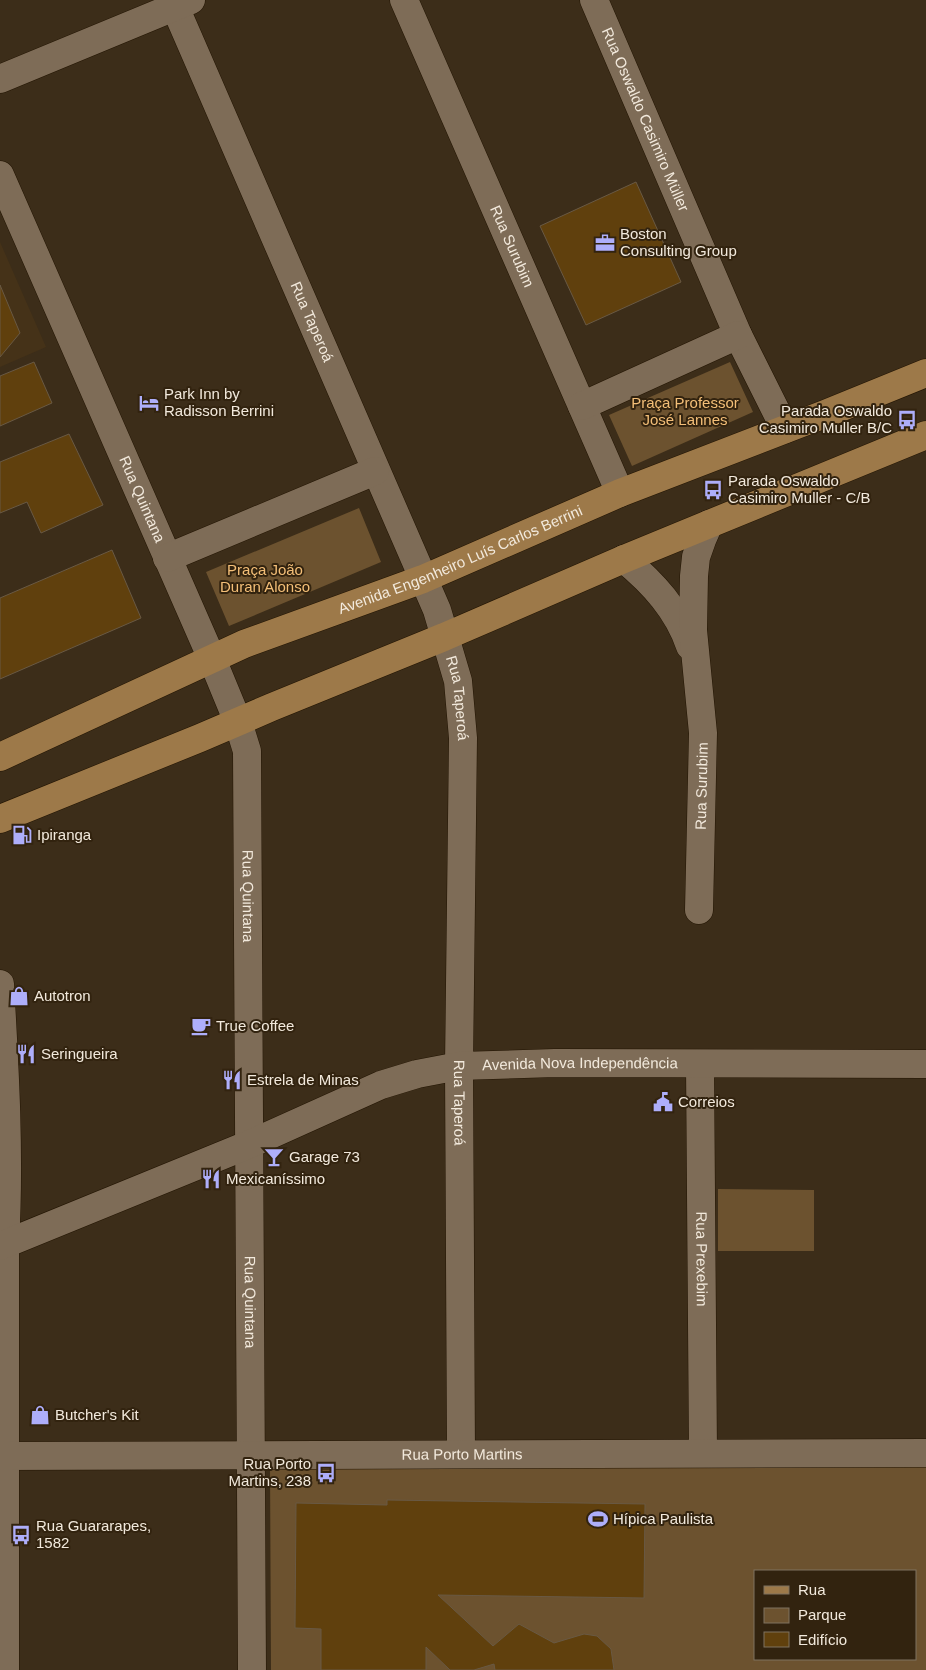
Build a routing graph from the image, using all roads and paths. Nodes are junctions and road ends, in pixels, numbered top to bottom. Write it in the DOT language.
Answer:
graph roads {
  1 [pos="404,0"];
  2 [pos="594,0"];
  3 [pos="179,2"];
  4 [pos="0,79"];
  5 [pos="0,175"];
  6 [pos="738,334"];
  7 [pos="926,373"];
  8 [pos="582,406"];
  9 [pos="785,429"];
  10 [pos="926,435"];
  11 [pos="375,471"];
  12 [pos="620,493"];
  13 [pos="709,524"];
  14 [pos="167,558"];
  15 [pos="624,559"];
  16 [pos="423,579"];
  17 [pos="444,637"];
  18 [pos="212,659"];
  19 [pos="696,664"];
  20 [pos="238,722"];
  21 [pos="0,757"];
  22 [pos="0,819"];
  23 [pos="699,910"];
  24 [pos="0,984"];
  25 [pos="700,1064"];
  26 [pos="926,1064"];
  27 [pos="459,1066"];
  28 [pos="2,1072"];
  29 [pos="250,1144"];
  30 [pos="2,1245"];
  31 [pos="926,1453"];
  32 [pos="460,1454"];
  33 [pos="703,1454"];
  34 [pos="251,1455"];
  35 [pos="2,1456"];
  36 [pos="5,1670"];
  37 [pos="252,1670"];
  1 -- 8 [label="street, Rua Surubim"];
  2 -- 6 [label="street, Rua Oswaldo Casimiro Müller"];
  3 -- 4 [label="street"];
  3 -- 11 [label="street, Rua Taperoá"];
  5 -- 14 [label="street, Rua Quintana"];
  6 -- 8 [label="street"];
  6 -- 9 [label="street, Rua Oswaldo Casimiro Müller"];
  7 -- 9 [label="main road, Avenida Engenheiro Luís Carlos Berrini"];
  8 -- 12 [label="street, Rua Surubim"];
  9 -- 12 [label="main road, Avenida Engenheiro Luís Carlos Berrini"];
  10 -- 13 [label="main road"];
  11 -- 14 [label="street"];
  11 -- 16 [label="street, Rua Taperoá"];
  12 -- 16 [label="main road, Avenida Engenheiro Luís Carlos Berrini"];
  13 -- 15 [label="main road"];
  13 -- 19 [label="street, Rua Surubim"];
  14 -- 18 [label="street, Rua Quintana"];
  15 -- 17 [label="main road"];
  15 -- 19 [label="street, Rua Surubim"];
  16 -- 17 [label="street, Rua Taperoá"];
  16 -- 18 [label="main road, Avenida Engenheiro Luís Carlos Berrini"];
  17 -- 20 [label="main road"];
  17 -- 27 [label="street, Rua Taperoá"];
  18 -- 20 [label="street, Rua Quintana"];
  18 -- 21 [label="main road, Avenida Engenheiro Luís Carlos Berrini"];
  19 -- 23 [label="street, Rua Surubim"];
  20 -- 22 [label="main road"];
  20 -- 29 [label="street, Rua Quintana"];
  24 -- 28 [label="street"];
  25 -- 26 [label="street, Avenida Nova Independência"];
  25 -- 27 [label="street, Avenida Nova Independência"];
  25 -- 33 [label="street, Rua Prexebim"];
  27 -- 29 [label="street, Avenida Nova Independência"];
  27 -- 32 [label="street, Rua Taperoá"];
  28 -- 30 [label="street"];
  29 -- 30 [label="street, Avenida Nova Independência"];
  29 -- 34 [label="street, Rua Quintana"];
  30 -- 35 [label="street"];
  31 -- 33 [label="street, Rua Porto Martins"];
  32 -- 33 [label="street, Rua Porto Martins"];
  32 -- 34 [label="street, Rua Porto Martins"];
  34 -- 35 [label="street, Rua Porto Martins"];
  34 -- 37 [label="street, Rua Quintana"];
  35 -- 36 [label="street"];
}
